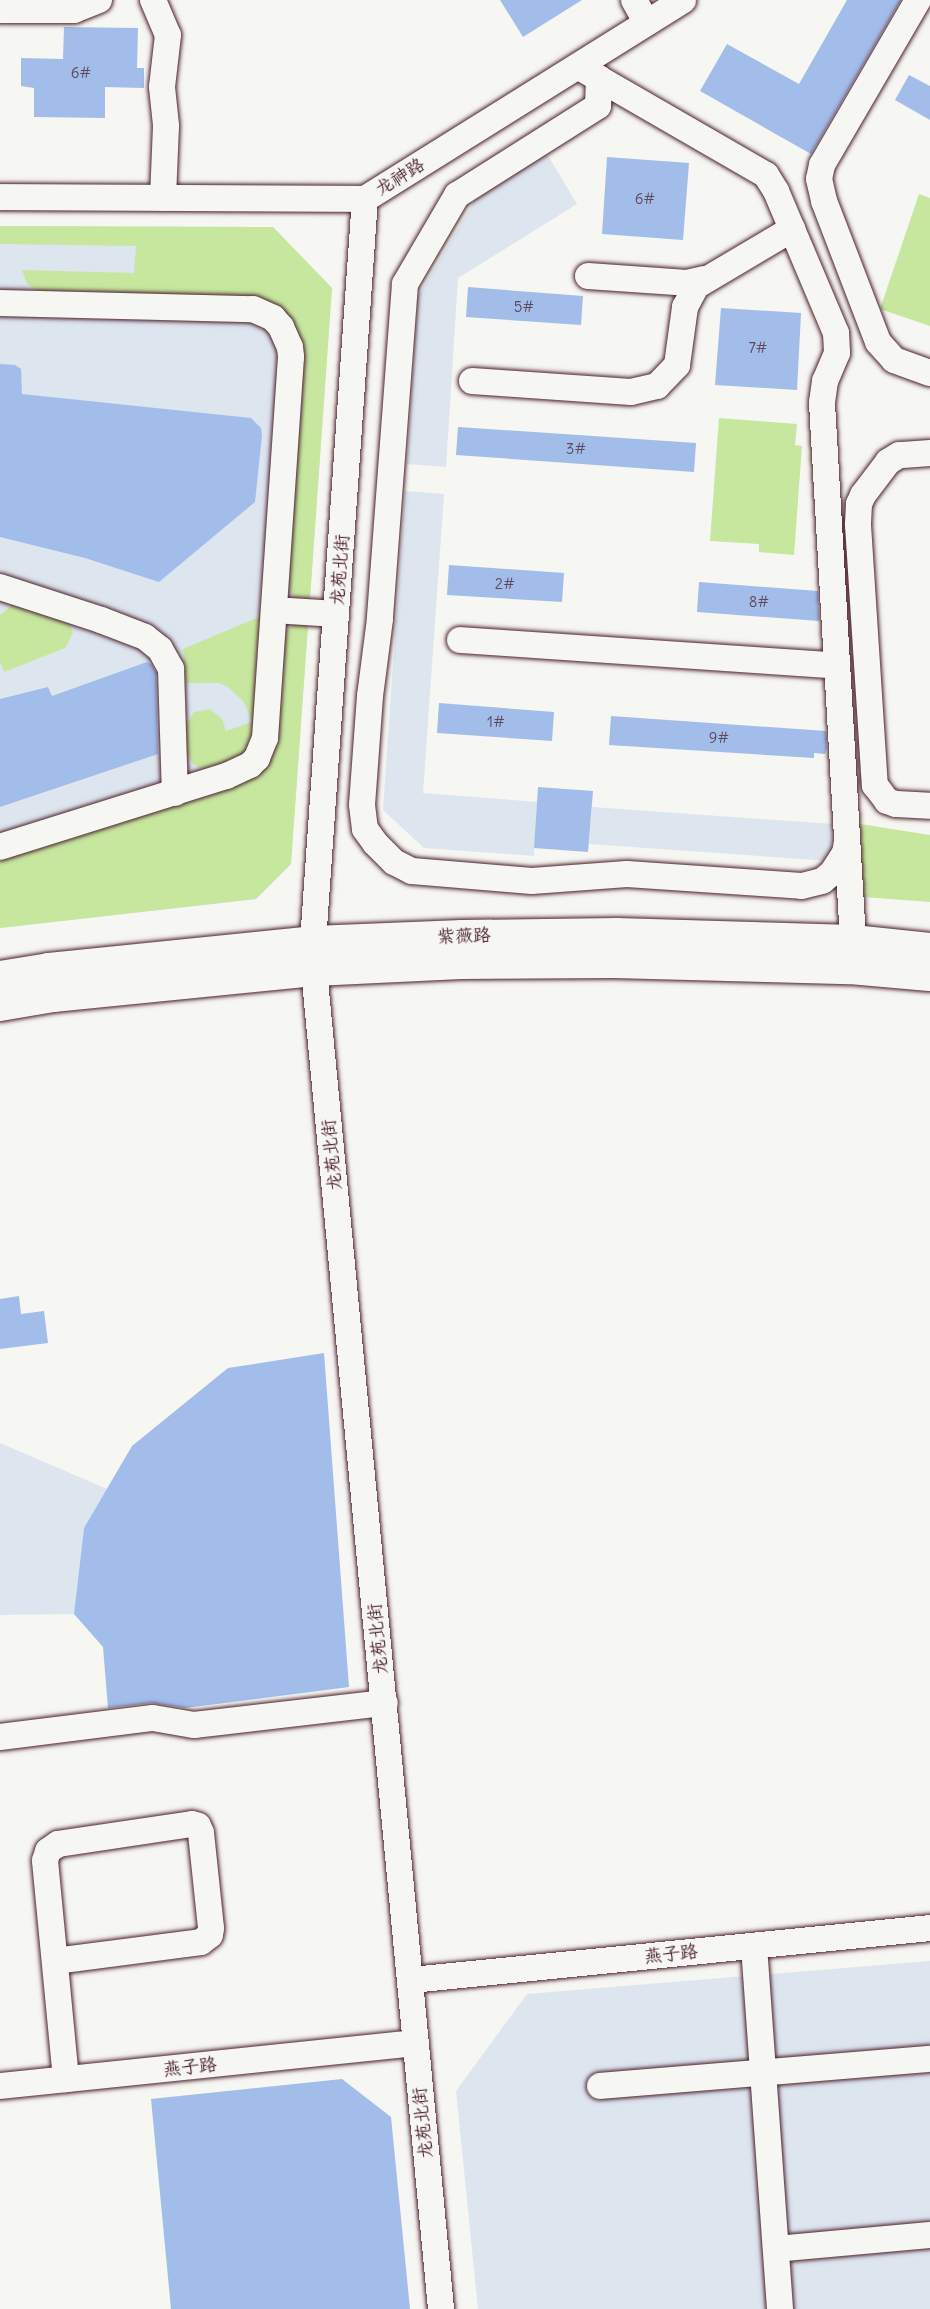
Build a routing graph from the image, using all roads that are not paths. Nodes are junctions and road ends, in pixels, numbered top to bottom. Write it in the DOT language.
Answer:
graph roads {
  1 [pos="99,0"];
  2 [pos="153,0"];
  3 [pos="634,0"];
  4 [pos="683,0"];
  5 [pos="918,0"];
  6 [pos="0,10"];
  7 [pos="647,22"];
  8 [pos="589,72"];
  9 [pos="0,197"];
  10 [pos="163,198"];
  11 [pos="365,199"];
  12 [pos="792,229"];
  13 [pos="588,276"];
  14 [pos="705,279"];
  15 [pos="642,280"];
  16 [pos="0,303"];
  17 [pos="682,322"];
  18 [pos="930,373"];
  19 [pos="472,381"];
  20 [pos="930,453"];
  21 [pos="0,587"];
  22 [pos="274,610"];
  23 [pos="336,614"];
  24 [pos="460,640"];
  25 [pos="837,666"];
  26 [pos="175,793"];
  27 [pos="930,806"];
  28 [pos="847,842"];
  29 [pos="0,847"];
  30 [pos="853,941"];
  31 [pos="930,949"];
  32 [pos="314,956"];
  33 [pos="930,975"];
  34 [pos="0,977"];
  35 [pos="0,1005"];
  36 [pos="385,1703"];
  37 [pos="0,1737"];
  38 [pos="930,1928"];
  39 [pos="754,1946"];
  40 [pos="55,1961"];
  41 [pos="412,1980"];
  42 [pos="416,2043"];
  43 [pos="930,2060"];
  44 [pos="66,2079"];
  45 [pos="0,2086"];
  46 [pos="600,2086"];
  47 [pos="930,2235"];
  48 [pos="776,2249"];
  49 [pos="441,2309"];
  50 [pos="780,2309"];
  1 -- 6 [label="street"];
  2 -- 10 [label="street"];
  3 -- 7 [label="street"];
  4 -- 7 [label="street, 龙神路"];
  5 -- 18 [label="street"];
  7 -- 8 [label="street, 龙神路"];
  8 -- 11 [label="street, 龙神路"];
  8 -- 12 [label="street"];
  8 -- 28 [label="street"];
  9 -- 10 [label="street, 龙神路"];
  10 -- 11 [label="street, 龙神路"];
  11 -- 23 [label="street, 龙苑北街"];
  12 -- 14 [label="street"];
  12 -- 25 [label="street"];
  13 -- 15 [label="street"];
  14 -- 15 [label="street"];
  14 -- 17 [label="street"];
  15 -- 17 [label="street"];
  16 -- 22 [label="street"];
  17 -- 19 [label="street"];
  20 -- 27 [label="street"];
  21 -- 26 [label="street"];
  22 -- 23 [label="street"];
  22 -- 26 [label="street"];
  23 -- 32 [label="street, 龙苑北街"];
  24 -- 25 [label="street"];
  25 -- 28 [label="street"];
  26 -- 29 [label="street"];
  28 -- 30 [label="street"];
  30 -- 31 [label="main road, 紫薇路"];
  30 -- 32 [label="main road, 紫薇路"];
  32 -- 33 [label="main road, 紫薇路"];
  32 -- 34 [label="main road, 紫薇路"];
  32 -- 35 [label="main road, 紫薇路"];
  32 -- 36 [label="street, 龙苑北街"];
  36 -- 37 [label="street"];
  36 -- 41 [label="street, 龙苑北街"];
  38 -- 39 [label="street, 燕子路"];
  39 -- 41 [label="street, 燕子路"];
  39 -- 48 [label="street"];
  40 -- 40 [label="street"];
  40 -- 44 [label="street"];
  41 -- 42 [label="street, 龙苑北街"];
  42 -- 44 [label="street, 燕子路"];
  42 -- 49 [label="street, 龙苑北街"];
  43 -- 46 [label="street"];
  44 -- 45 [label="street, 燕子路"];
  47 -- 48 [label="street"];
  48 -- 50 [label="street"];
}
